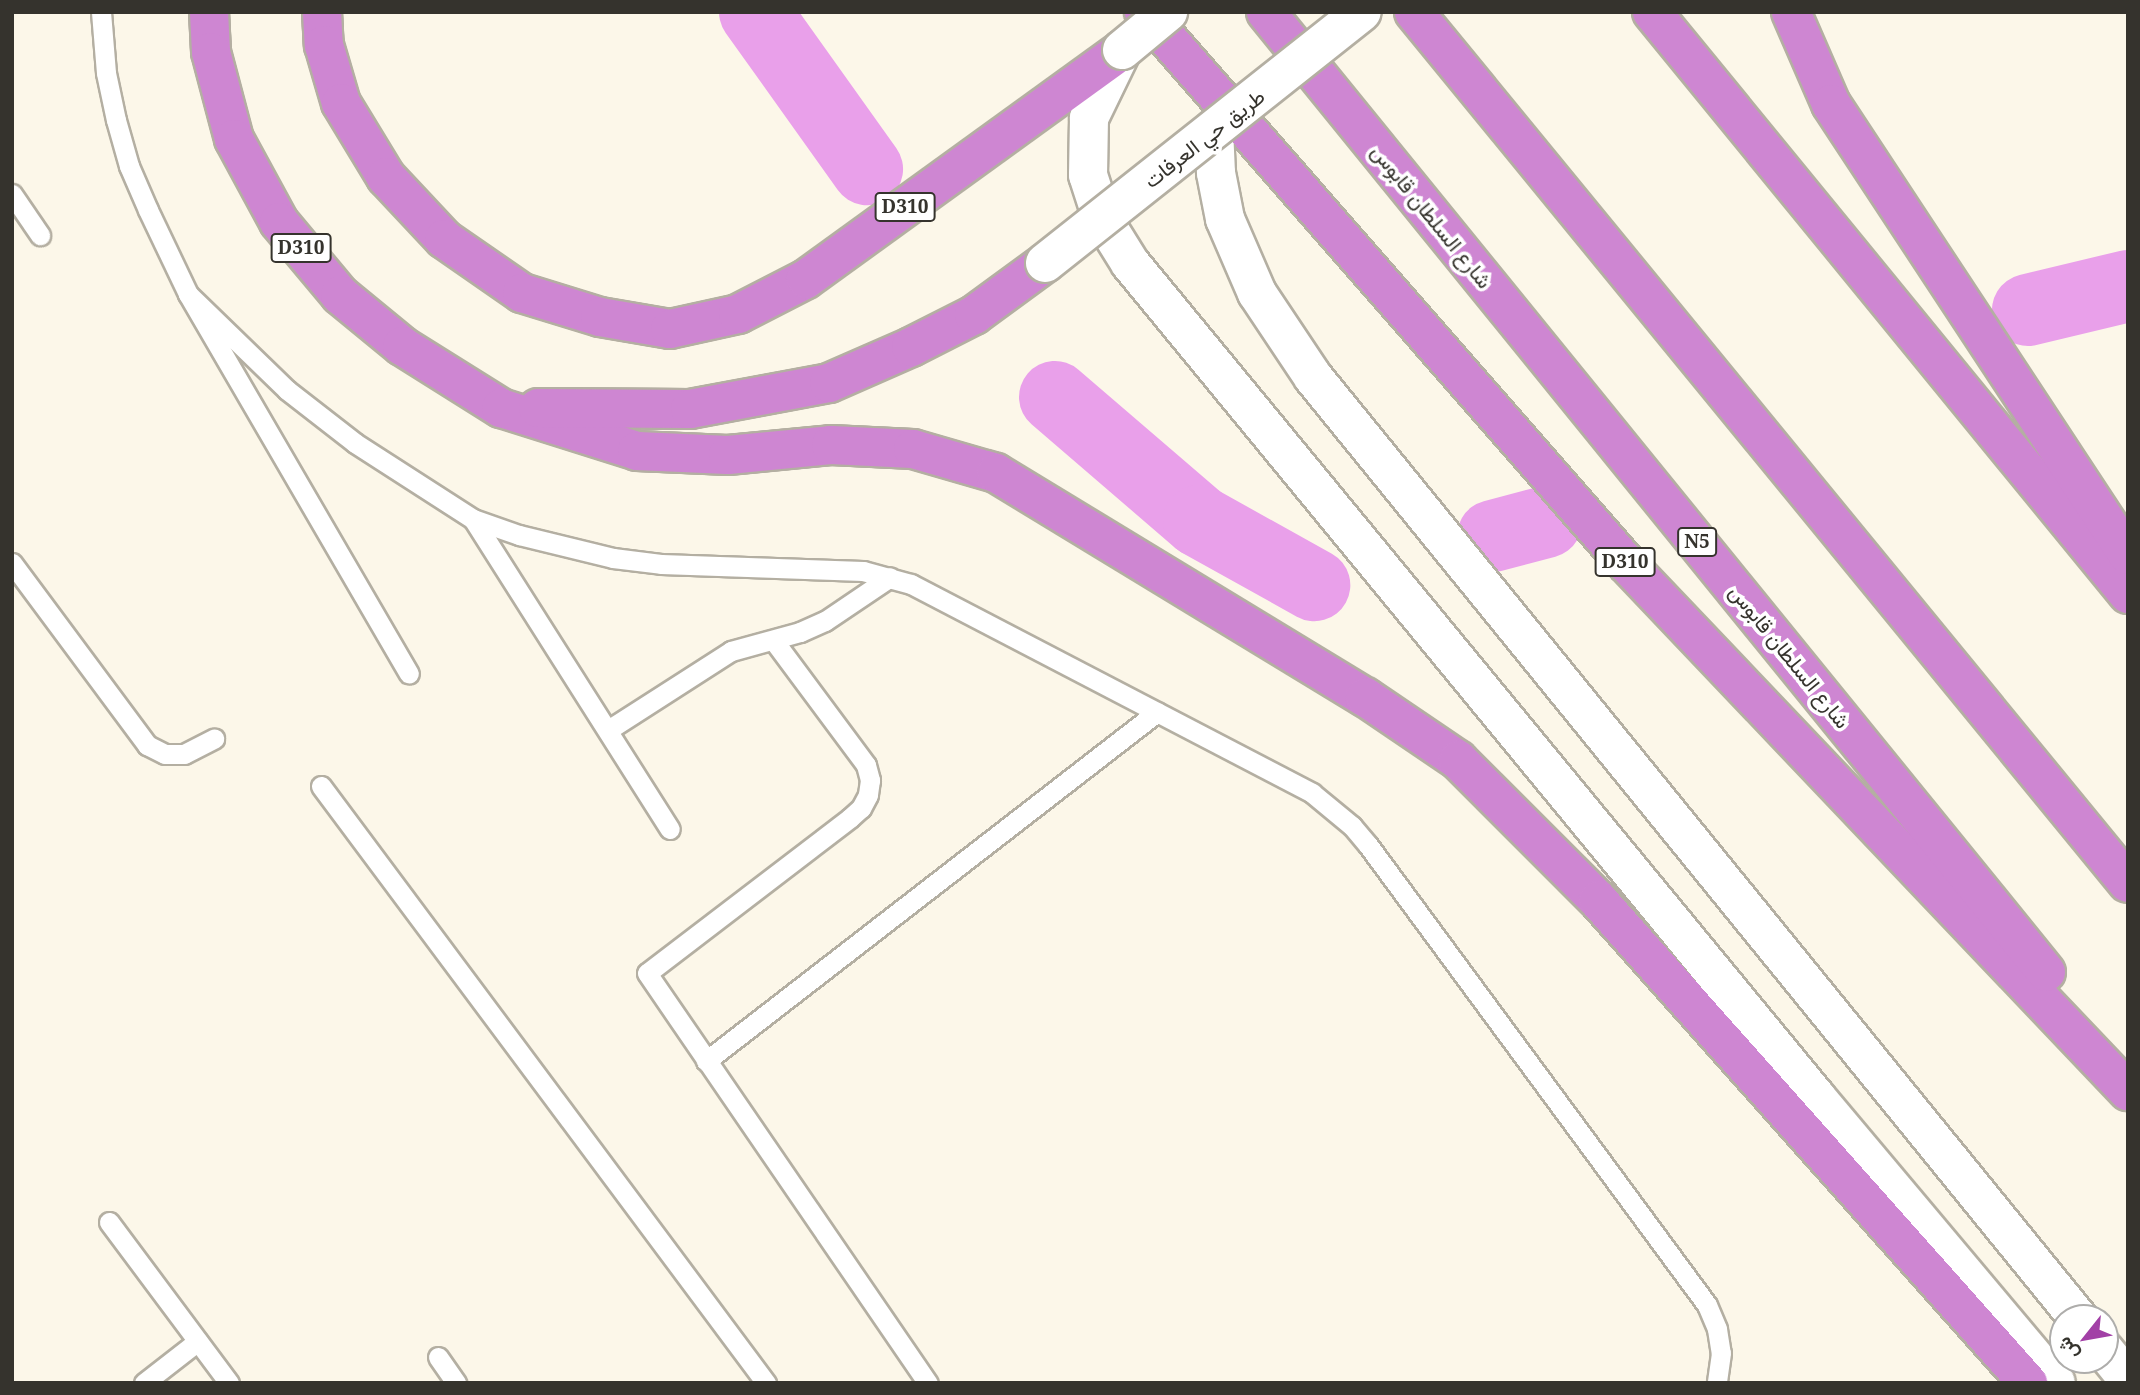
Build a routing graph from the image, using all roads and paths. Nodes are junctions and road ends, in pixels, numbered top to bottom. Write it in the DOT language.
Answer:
graph roads {
  1 [pos="101,12"];
  2 [pos="209,12"];
  3 [pos="322,12"];
  4 [pos="1144,12"];
  5 [pos="1168,12"];
  6 [pos="1266,12"];
  7 [pos="1362,12"];
  8 [pos="1414,12"];
  9 [pos="1433,12"];
  10 [pos="1652,12"];
  11 [pos="1791,12"];
  12 [pos="1122,50"];
  13 [pos="1491,102"];
  14 [pos="1214,130"];
  15 [pos="12,194"];
  16 [pos="1102,218"];
  17 [pos="40,235"];
  18 [pos="1045,263"];
  19 [pos="188,294"];
  20 [pos="501,408"];
  21 [pos="473,519"];
  22 [pos="2128,555"];
  23 [pos="12,563"];
  24 [pos="890,577"];
  25 [pos="2128,594"];
  26 [pos="774,641"];
  27 [pos="409,673"];
  28 [pos="1157,712"];
  29 [pos="608,730"];
  30 [pos="214,739"];
  31 [pos="321,786"];
  32 [pos="670,829"];
  33 [pos="2128,883"];
  34 [pos="706,1061"];
  35 [pos="2128,1073"];
  36 [pos="2128,1091"];
  37 [pos="109,1222"];
  38 [pos="2067,1304"];
  39 [pos="198,1341"];
  40 [pos="438,1357"];
  41 [pos="144,1383"];
  42 [pos="229,1383"];
  43 [pos="457,1383"];
  44 [pos="766,1383"];
  45 [pos="928,1383"];
  46 [pos="1717,1383"];
  47 [pos="2028,1383"];
  48 [pos="2056,1383"];
  1 -- 19 [label="lane"];
  2 -- 20 [label="highway, D310"];
  3 -- 12 [label="highway, D310"];
  4 -- 36 [label="highway, D310"];
  5 -- 12 [label="street, D310, bridge"];
  6 -- 35 [label="highway, شارع السلطان قابوس / N5"];
  7 -- 14 [label="street, طريق حي العرفات, bridge"];
  8 -- 13 [label="highway"];
  9 -- 13 [label="highway"];
  10 -- 25 [label="highway"];
  11 -- 22 [label="highway"];
  12 -- 16 [label="street"];
  13 -- 33 [label="highway"];
  14 -- 16 [label="street, طريق حي العرفات, bridge"];
  14 -- 38 [label="street"];
  15 -- 17 [label="lane"];
  16 -- 18 [label="street, طريق حي العرفات, bridge"];
  16 -- 48 [label="street"];
  18 -- 20 [label="highway"];
  19 -- 21 [label="lane"];
  19 -- 27 [label="lane"];
  20 -- 47 [label="highway"];
  21 -- 24 [label="lane"];
  21 -- 29 [label="lane"];
  23 -- 30 [label="lane"];
  24 -- 26 [label="lane"];
  24 -- 28 [label="lane"];
  26 -- 29 [label="lane"];
  26 -- 34 [label="lane"];
  28 -- 34 [label="lane"];
  28 -- 46 [label="lane"];
  29 -- 32 [label="lane"];
  31 -- 44 [label="lane"];
  34 -- 45 [label="lane"];
  37 -- 39 [label="lane"];
  39 -- 41 [label="lane"];
  39 -- 42 [label="lane"];
  40 -- 43 [label="lane"];
}
